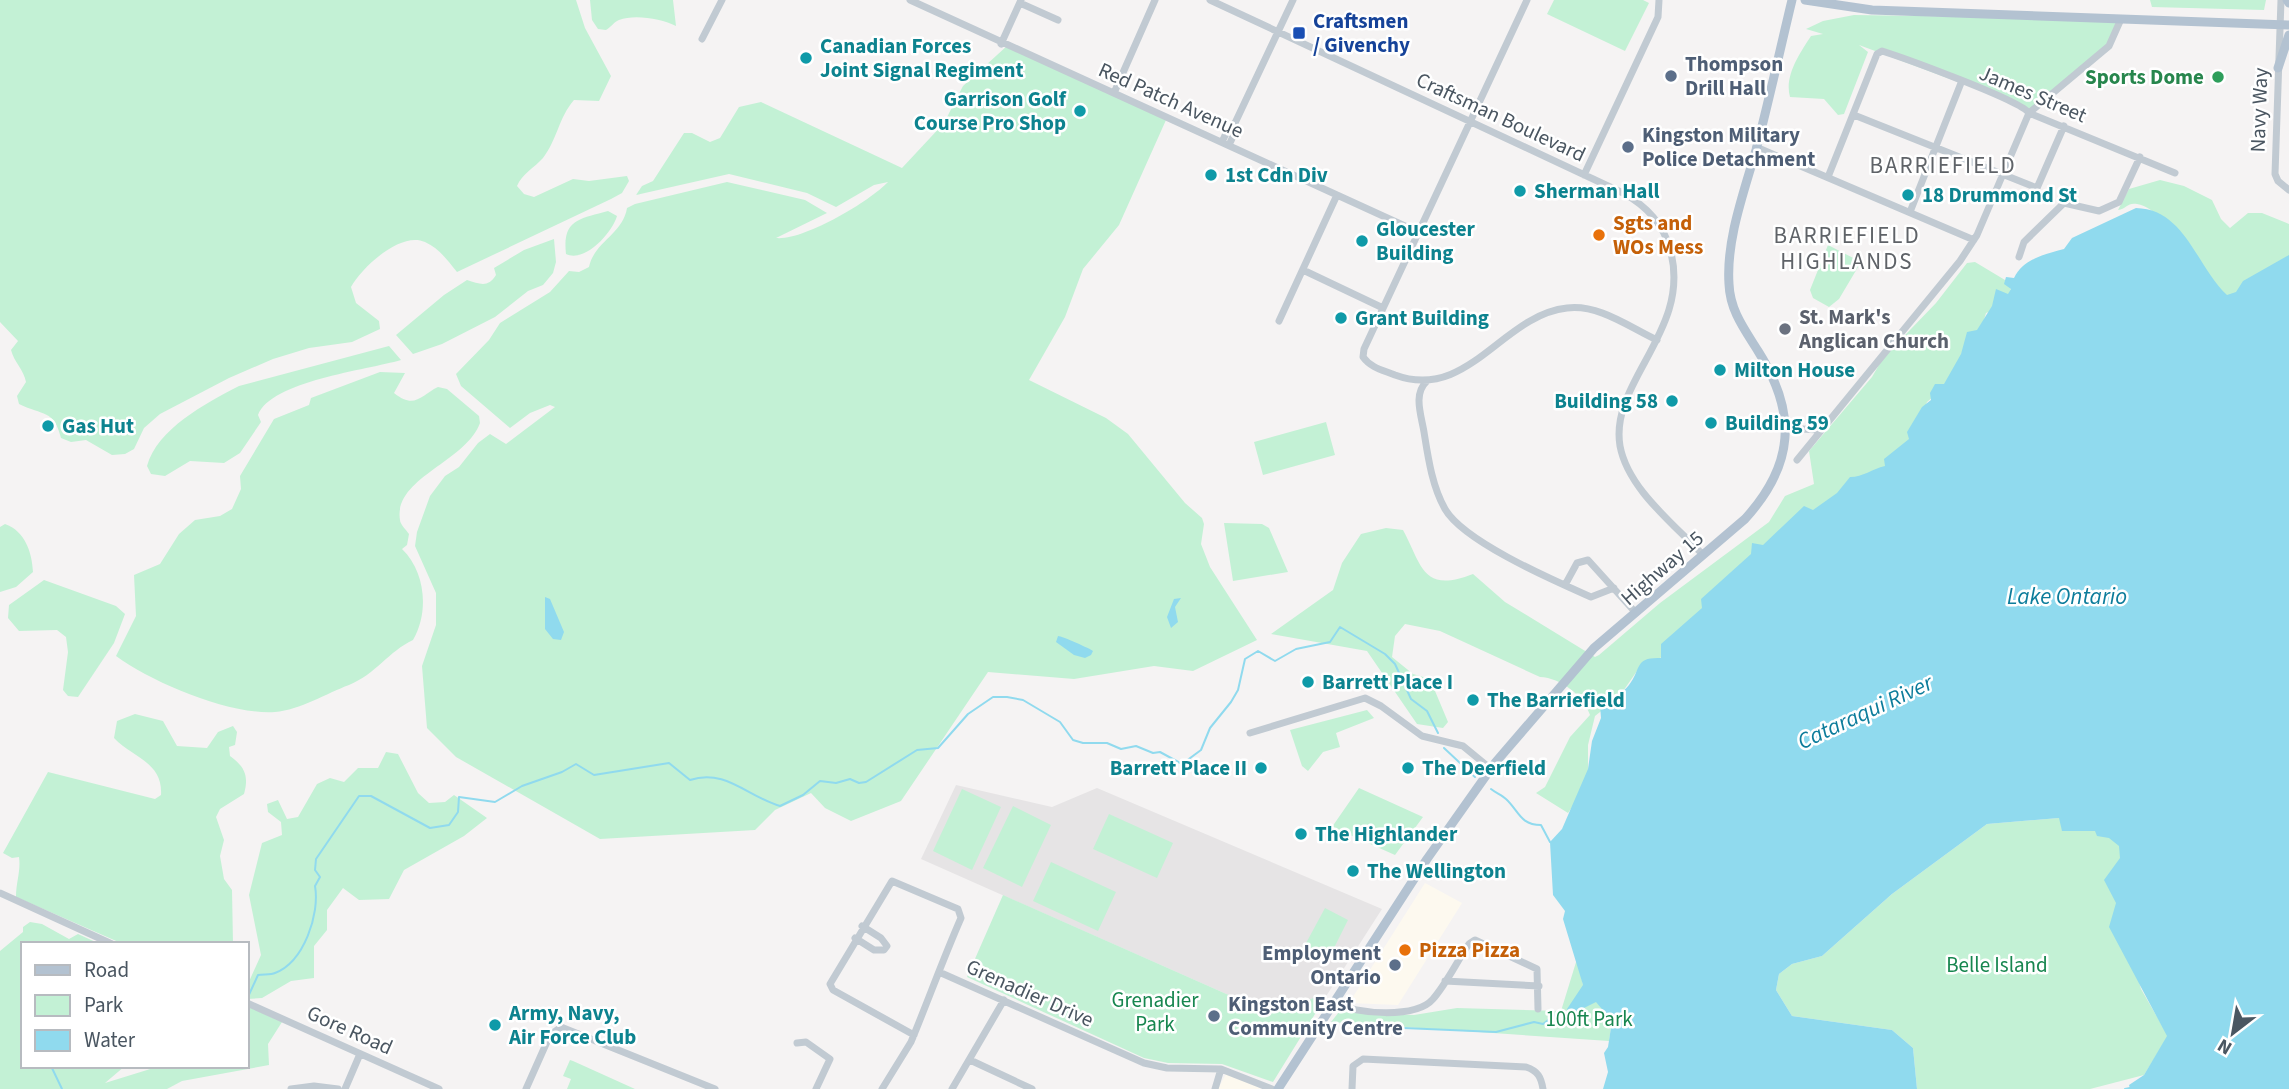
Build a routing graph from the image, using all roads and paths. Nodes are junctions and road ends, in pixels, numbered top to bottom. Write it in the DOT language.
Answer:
graph roads {
  1 [pos="722,0"];
  2 [pos="910,0"];
  3 [pos="1155,0"];
  4 [pos="1210,0"];
  5 [pos="1293,0"];
  6 [pos="1527,0"];
  7 [pos="1659,0"];
  8 [pos="1792,0"];
  9 [pos="1805,0"];
  10 [pos="2281,0"];
  11 [pos="1021,1"];
  12 [pos="2121,19"];
  13 [pos="1058,20"];
  14 [pos="2284,25"];
  15 [pos="1278,32"];
  16 [pos="2289,35"];
  17 [pos="702,39"];
  18 [pos="1001,44"];
  19 [pos="2278,68"];
  20 [pos="1961,83"];
  21 [pos="1114,93"];
  22 [pos="2029,113"];
  23 [pos="1854,115"];
  24 [pos="1470,121"];
  25 [pos="2064,126"];
  26 [pos="1226,144"];
  27 [pos="1756,147"];
  28 [pos="1936,147"];
  29 [pos="2140,157"];
  30 [pos="2175,173"];
  31 [pos="2003,174"];
  32 [pos="1584,175"];
  33 [pos="1828,177"];
  34 [pos="2289,190"];
  35 [pos="1337,195"];
  36 [pos="1910,212"];
  37 [pos="1418,232"];
  38 [pos="1974,240"];
  39 [pos="2018,257"];
  40 [pos="1303,270"];
  41 [pos="1383,308"];
  42 [pos="1279,321"];
  43 [pos="1657,340"];
  44 [pos="1411,380"];
  45 [pos="1427,381"];
  46 [pos="1419,390"];
  47 [pos="1786,428"];
  48 [pos="1820,429"];
  49 [pos="1797,460"];
  50 [pos="1703,555"];
  51 [pos="1565,585"];
  52 [pos="1614,588"];
  53 [pos="1636,613"];
  54 [pos="1250,733"];
  55 [pos="1491,769"];
  56 [pos="0,893"];
  57 [pos="862,926"];
  58 [pos="855,938"];
  59 [pos="108,942"];
  60 [pos="939,972"];
  61 [pos="1445,981"];
  62 [pos="1539,986"];
  63 [pos="1004,1000"];
  64 [pos="248,1003"];
  65 [pos="1335,1003"];
  66 [pos="1538,1009"];
  67 [pos="914,1035"];
  68 [pos="797,1043"];
  69 [pos="360,1054"];
  70 [pos="970,1060"];
  71 [pos="1221,1069"];
  72 [pos="291,1089"];
  73 [pos="338,1089"];
  74 [pos="345,1089"];
  75 [pos="439,1089"];
  76 [pos="526,1089"];
  77 [pos="715,1089"];
  78 [pos="816,1089"];
  79 [pos="882,1089"];
  80 [pos="952,1089"];
  81 [pos="1032,1089"];
  82 [pos="1215,1089"];
  83 [pos="1275,1089"];
  84 [pos="1352,1089"];
  85 [pos="1542,1089"];
  1 -- 17 [label="street"];
  2 -- 18 [label="street, Red Patch Avenue"];
  3 -- 21 [label="street"];
  4 -- 15 [label="street, Craftsman Boulevard"];
  5 -- 15 [label="street"];
  6 -- 24 [label="street"];
  7 -- 32 [label="street"];
  8 -- 27 [label="main road, Highway 15"];
  9 -- 12 [label="main road"];
  10 -- 14 [label="street, Navy Way"];
  11 -- 13 [label="street"];
  11 -- 18 [label="street"];
  12 -- 14 [label="main road"];
  12 -- 22 [label="street"];
  14 -- 19 [label="street, Navy Way"];
  15 -- 24 [label="street, Craftsman Boulevard"];
  15 -- 26 [label="street"];
  16 -- 19 [label="main road"];
  18 -- 21 [label="street, Red Patch Avenue"];
  19 -- 34 [label="street, Navy Way"];
  20 -- 22 [label="street, James Street"];
  20 -- 23 [label="street, James Street"];
  20 -- 28 [label="street"];
  21 -- 26 [label="street, Red Patch Avenue"];
  22 -- 25 [label="street, James Street"];
  22 -- 31 [label="street"];
  23 -- 28 [label="street"];
  23 -- 33 [label="street"];
  24 -- 32 [label="street, Craftsman Boulevard"];
  24 -- 37 [label="street"];
  25 -- 29 [label="street, James Street"];
  25 -- 31 [label="street"];
  26 -- 35 [label="street, Red Patch Avenue"];
  27 -- 33 [label="street"];
  27 -- 47 [label="main road, Highway 15"];
  28 -- 31 [label="street"];
  28 -- 36 [label="street"];
  29 -- 30 [label="street, James Street"];
  29 -- 39 [label="street"];
  31 -- 38 [label="street"];
  32 -- 43 [label="street, Craftsman Boulevard"];
  33 -- 36 [label="street"];
  35 -- 37 [label="street, Red Patch Avenue"];
  35 -- 40 [label="street"];
  36 -- 38 [label="street"];
  37 -- 41 [label="street"];
  38 -- 48 [label="street"];
  40 -- 41 [label="street"];
  40 -- 42 [label="street"];
  41 -- 44 [label="street"];
  43 -- 45 [label="street"];
  43 -- 50 [label="street, Craftsman Boulevard"];
  44 -- 45 [label="street"];
  44 -- 46 [label="street"];
  45 -- 46 [label="street"];
  46 -- 51 [label="street"];
  47 -- 48 [label="street"];
  47 -- 50 [label="main road, Highway 15"];
  48 -- 49 [label="street"];
  50 -- 53 [label="main road, Highway 15"];
  51 -- 52 [label="street"];
  51 -- 52 [label="street"];
  52 -- 53 [label="street"];
  53 -- 55 [label="main road, Highway 15"];
  54 -- 55 [label="street"];
  55 -- 65 [label="main road, Highway 15"];
  56 -- 59 [label="street"];
  57 -- 58 [label="street"];
  57 -- 58 [label="street"];
  57 -- 60 [label="street"];
  58 -- 67 [label="street"];
  60 -- 63 [label="street, Grenadier Drive"];
  60 -- 67 [label="street, Grenadier Drive"];
  61 -- 62 [label="street"];
  61 -- 62 [label="street"];
  61 -- 65 [label="street"];
  62 -- 66 [label="street"];
  63 -- 70 [label="street"];
  63 -- 71 [label="street, Grenadier Drive"];
  64 -- 69 [label="street, Gore Road"];
  65 -- 83 [label="main road, Highway 15"];
  67 -- 79 [label="street, Grenadier Drive"];
  68 -- 78 [label="street"];
  69 -- 74 [label="street"];
  69 -- 75 [label="street, Gore Road"];
  70 -- 80 [label="street"];
  70 -- 81 [label="street"];
  71 -- 82 [label="street"];
  71 -- 83 [label="street, Grenadier Drive"];
  72 -- 73 [label="street"];
  76 -- 77 [label="street"];
  84 -- 85 [label="street"];
}
